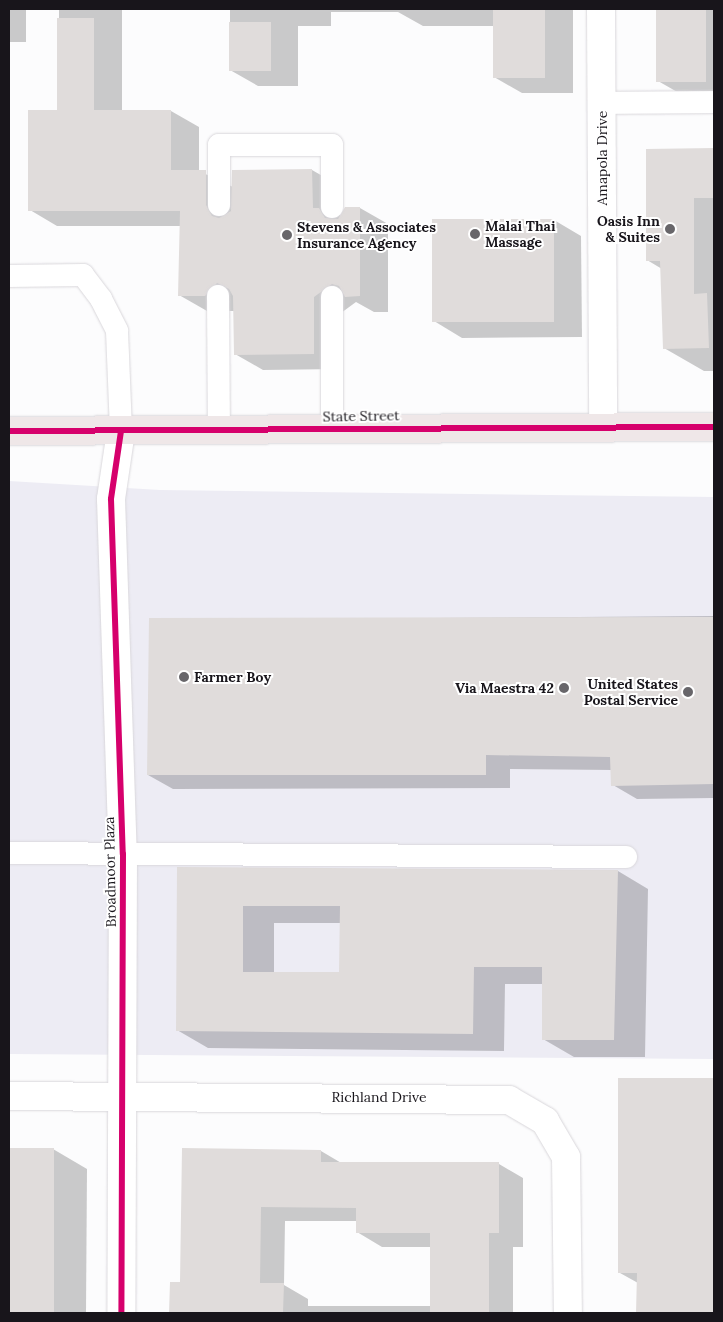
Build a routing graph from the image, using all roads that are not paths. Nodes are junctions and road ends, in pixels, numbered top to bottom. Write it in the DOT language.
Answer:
graph roads {
  1 [pos="601,9"];
  2 [pos="714,102"];
  3 [pos="602,103"];
  4 [pos="219,205"];
  5 [pos="332,207"];
  6 [pos="9,276"];
  7 [pos="218,296"];
  8 [pos="332,297"];
  9 [pos="603,427"];
  10 [pos="714,427"];
  11 [pos="332,429"];
  12 [pos="219,430"];
  13 [pos="9,431"];
  14 [pos="121,431"];
  15 [pos="9,853"];
  16 [pos="123,854"];
  17 [pos="626,857"];
  18 [pos="9,1096"];
  19 [pos="122,1096"];
  20 [pos="121,1313"];
  21 [pos="568,1313"];
  1 -- 3 [label="street, Amapola Drive"];
  2 -- 3 [label="lane"];
  3 -- 9 [label="street, Amapola Drive"];
  4 -- 5 [label="lane"];
  6 -- 14 [label="lane"];
  7 -- 12 [label="lane"];
  8 -- 11 [label="lane"];
  9 -- 10 [label="main road, State Street"];
  9 -- 11 [label="main road, State Street"];
  11 -- 12 [label="main road, State Street"];
  12 -- 14 [label="main road, State Street"];
  13 -- 14 [label="main road, State Street"];
  14 -- 16 [label="street, Broadmoor Plaza"];
  15 -- 16 [label="lane"];
  16 -- 17 [label="lane"];
  16 -- 19 [label="street, Broadmoor Plaza"];
  18 -- 19 [label="street, Richland Drive"];
  19 -- 20 [label="street, Broadmoor Plaza"];
  19 -- 21 [label="street, Richland Drive"];
}
